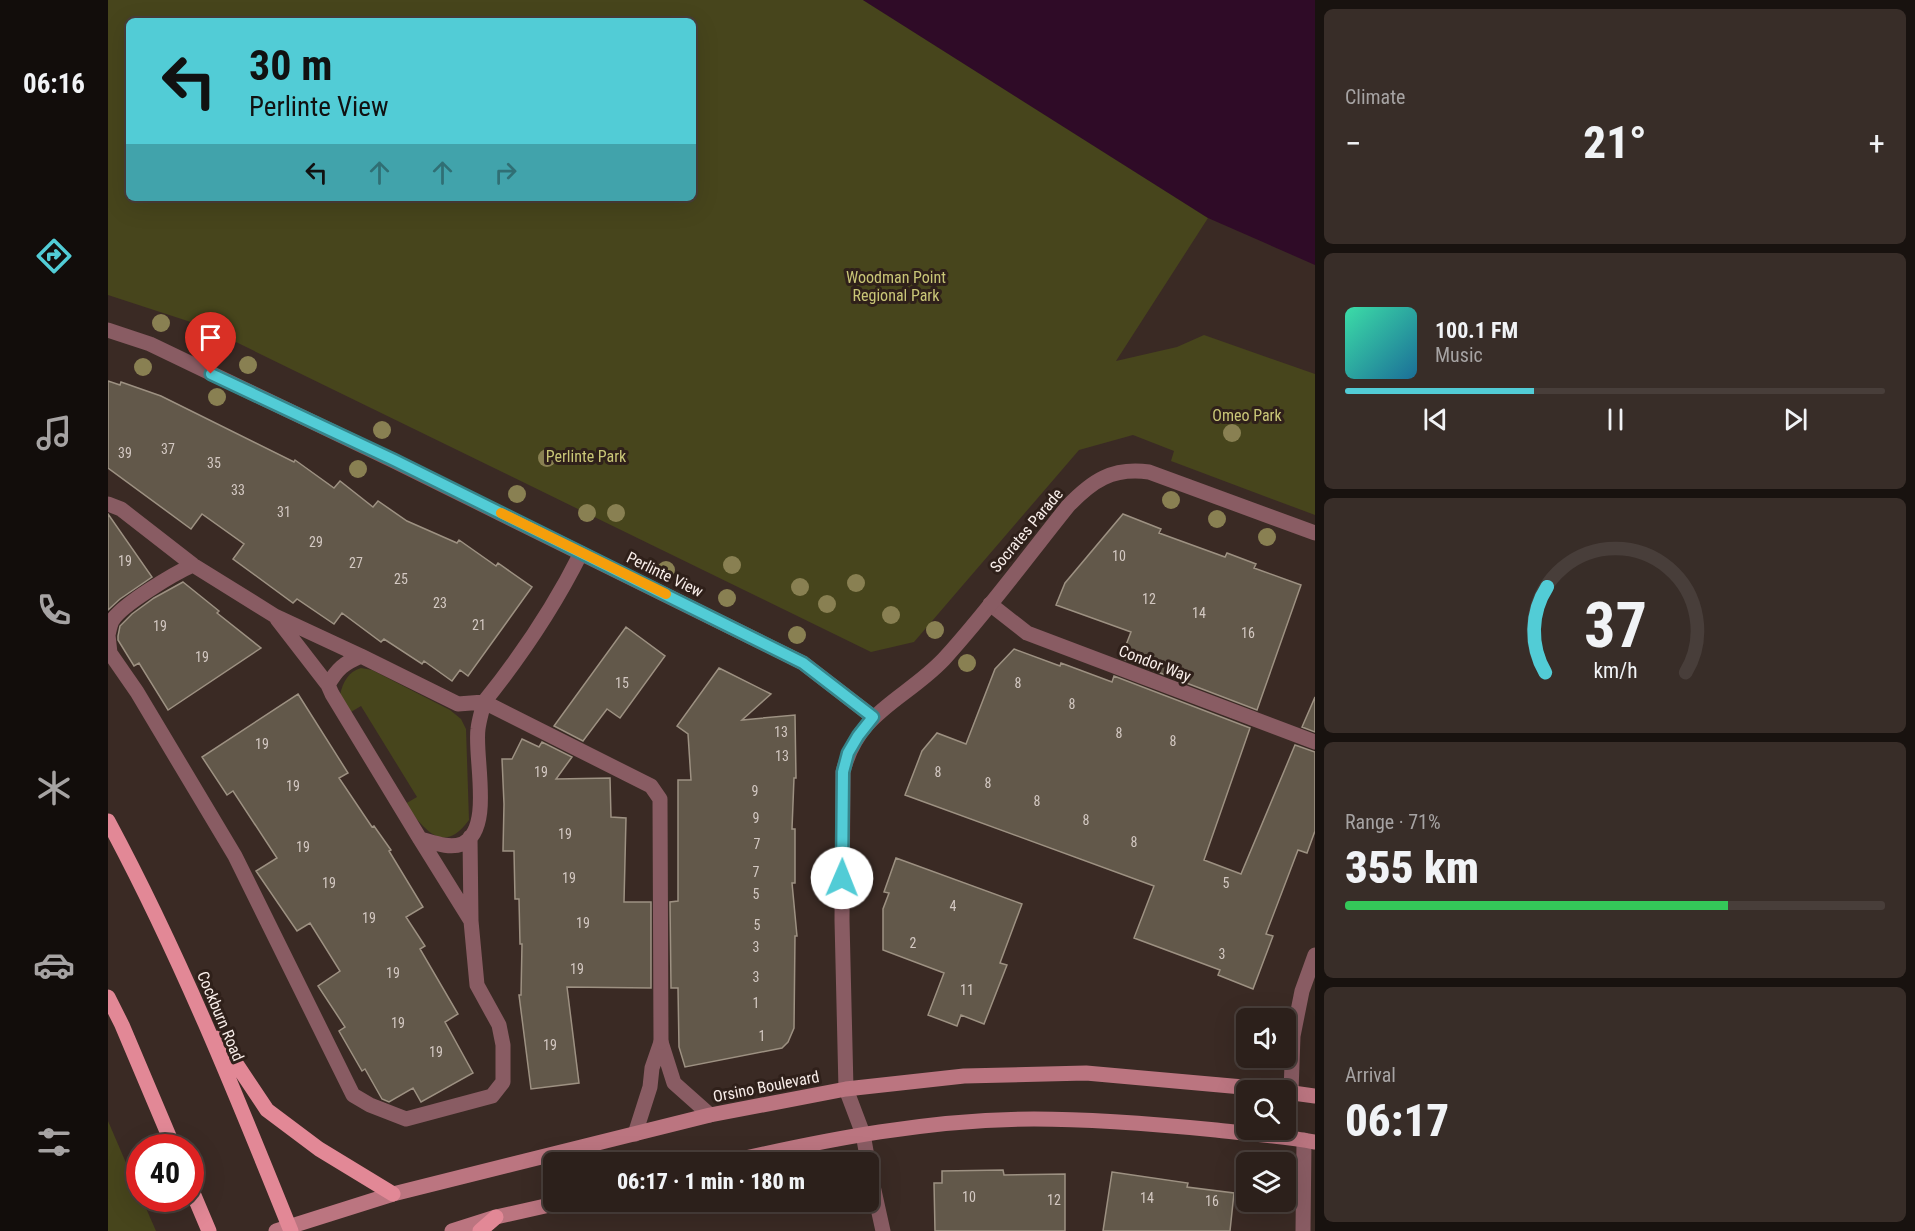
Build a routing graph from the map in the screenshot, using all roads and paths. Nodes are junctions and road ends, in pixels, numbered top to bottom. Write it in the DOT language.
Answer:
graph roads {
  1 [pos="108,330"];
  2 [pos="108,504"];
  3 [pos="1315,533"];
  4 [pos="581,553"];
  5 [pos="193,565"];
  6 [pos="990,604"];
  7 [pos="275,616"];
  8 [pos="108,635"];
  9 [pos="361,656"];
  10 [pos="328,685"];
  11 [pos="484,702"];
  12 [pos="873,717"];
  13 [pos="1315,742"];
  14 [pos="108,821"];
  15 [pos="470,837"];
  16 [pos="420,839"];
  17 [pos="471,921"];
  18 [pos="1315,955"];
  19 [pos="108,997"];
  20 [pos="199,1008"];
  21 [pos="661,1042"];
  22 [pos="1286,1080"];
  23 [pos="1236,1087"];
  24 [pos="846,1089"];
  25 [pos="1296,1094"];
  26 [pos="1315,1096"];
  27 [pos="710,1115"];
  28 [pos="168,1134"];
  29 [pos="635,1134"];
  30 [pos="863,1134"];
  31 [pos="1310,1141"];
  32 [pos="772,1152"];
  33 [pos="866,1152"];
  34 [pos="393,1194"];
  35 [pos="543,1206"];
  36 [pos="201,1212"];
  37 [pos="879,1212"];
  38 [pos="496,1217"];
  39 [pos="286,1229"];
  40 [pos="209,1231"];
  41 [pos="452,1231"];
  42 [pos="480,1231"];
  43 [pos="883,1231"];
  44 [pos="1303,1231"];
  1 -- 4 [label="street, Perlinte View"];
  2 -- 5 [label="street"];
  3 -- 6 [label="street, Socrates Parade"];
  4 -- 11 [label="street"];
  4 -- 12 [label="street, Perlinte View"];
  5 -- 7 [label="street"];
  5 -- 8 [label="street"];
  6 -- 12 [label="street, Socrates Parade"];
  6 -- 13 [label="street, Condor Way"];
  7 -- 9 [label="street"];
  7 -- 10 [label="street"];
  8 -- 17 [label="street"];
  9 -- 10 [label="street"];
  9 -- 11 [label="street"];
  10 -- 16 [label="street"];
  11 -- 15 [label="street"];
  11 -- 21 [label="street"];
  12 -- 24 [label="street"];
  14 -- 20 [label="main road, Cockburn Road"];
  15 -- 16 [label="street"];
  15 -- 17 [label="street"];
  16 -- 17 [label="street"];
  18 -- 22 [label="street"];
  19 -- 28 [label="main road"];
  20 -- 34 [label="main road"];
  20 -- 39 [label="main road, Cockburn Road"];
  21 -- 27 [label="street"];
  21 -- 29 [label="street"];
  23 -- 24 [label="main road, Orsino Boulevard"];
  24 -- 27 [label="main road, Orsino Boulevard"];
  24 -- 30 [label="street"];
  25 -- 26 [label="main road, Orsino Boulevard"];
  27 -- 29 [label="main road, Orsino Boulevard"];
  29 -- 34 [label="main road, Orsino Boulevard"];
  30 -- 31 [label="main road"];
  30 -- 32 [label="main road"];
  30 -- 33 [label="street"];
  31 -- 44 [label="street"];
  34 -- 39 [label="main road, Orsino Boulevard"];
  35 -- 38 [label="main road"];
  36 -- 40 [label="main road"];
  37 -- 43 [label="street"];
  38 -- 41 [label="main road"];
  38 -- 42 [label="main road"];
}
